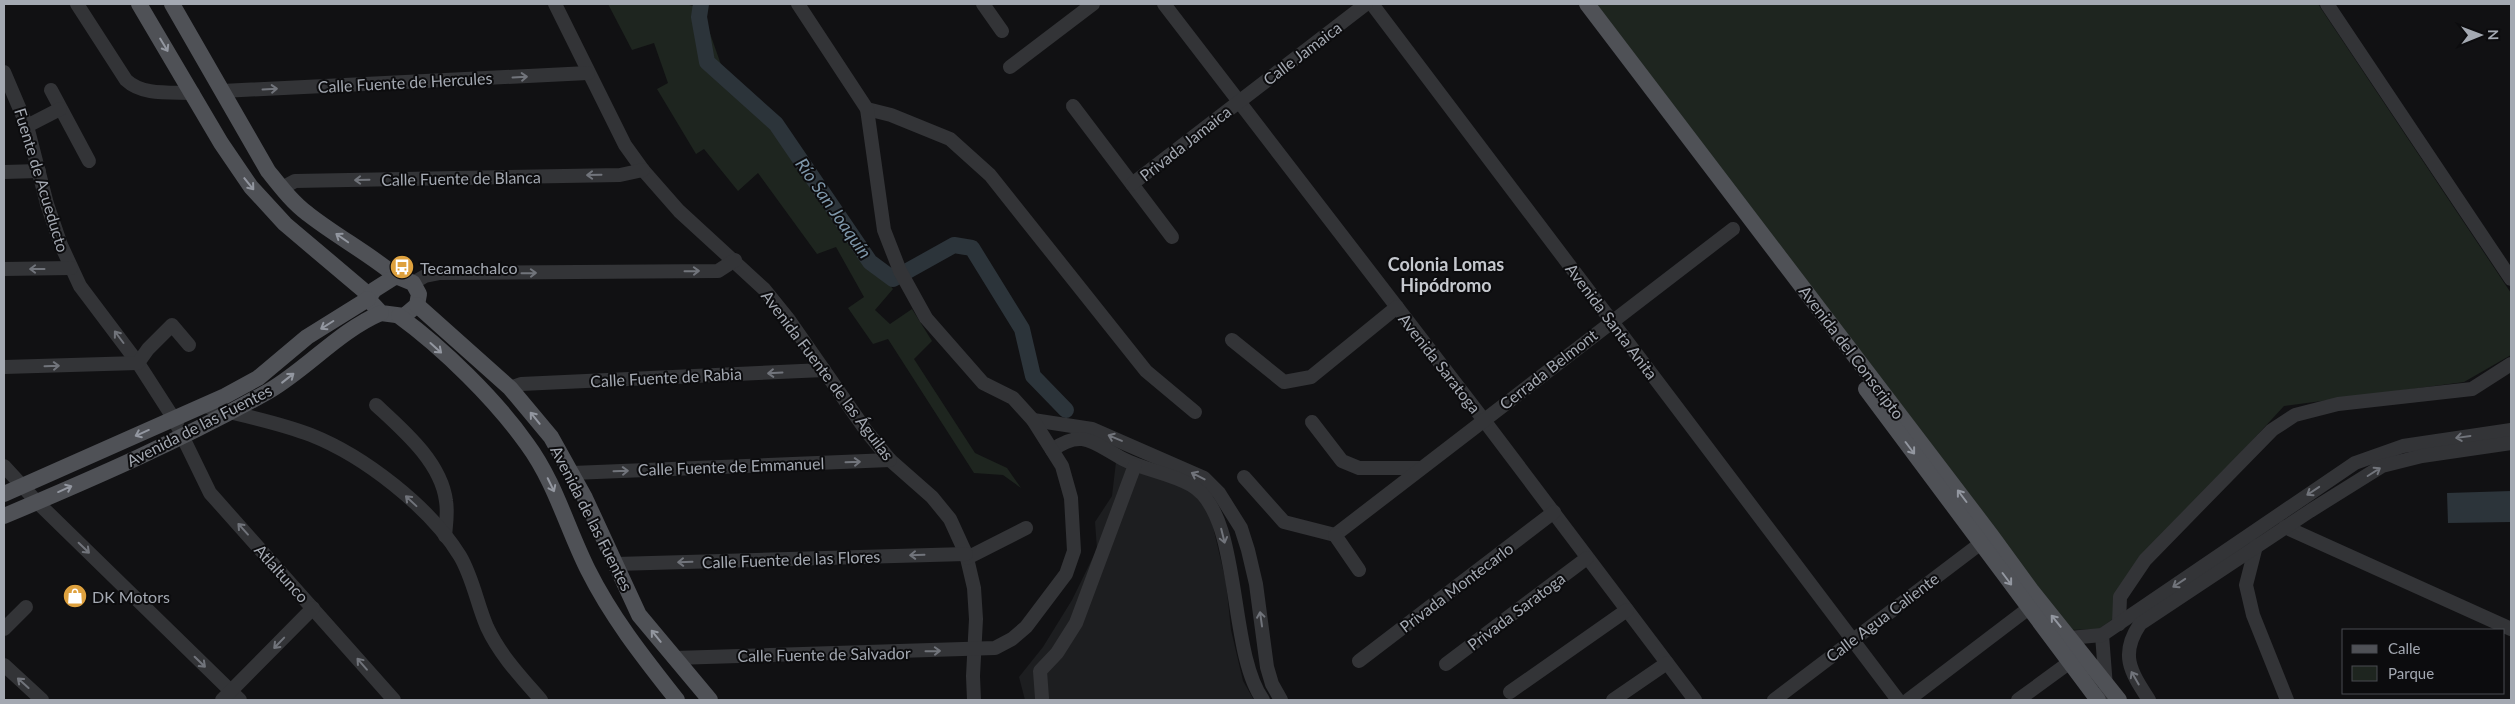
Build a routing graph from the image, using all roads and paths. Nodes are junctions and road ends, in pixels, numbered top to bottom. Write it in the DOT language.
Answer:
graph roads {
  1 [pos="77,4"];
  2 [pos="139,4"];
  3 [pos="172,4"];
  4 [pos="555,4"];
  5 [pos="798,4"];
  6 [pos="983,4"];
  7 [pos="1093,4"];
  8 [pos="1164,4"];
  9 [pos="1366,4"];
  10 [pos="1372,4"];
  11 [pos="1576,4"];
  12 [pos="1587,4"];
  13 [pos="2327,4"];
  14 [pos="1002,31"];
  15 [pos="1010,67"];
  16 [pos="4,72"];
  17 [pos="588,73"];
  18 [pos="51,90"];
  19 [pos="222,91"];
  20 [pos="193,93"];
  21 [pos="1238,101"];
  22 [pos="1073,106"];
  23 [pos="60,109"];
  24 [pos="867,110"];
  25 [pos="27,126"];
  26 [pos="89,161"];
  27 [pos="642,170"];
  28 [pos="39,171"];
  29 [pos="4,172"];
  30 [pos="1132,184"];
  31 [pos="282,188"];
  32 [pos="1733,229"];
  33 [pos="1172,237"];
  34 [pos="364,252"];
  35 [pos="735,260"];
  36 [pos="71,268"];
  37 [pos="4,269"];
  38 [pos="346,274"];
  39 [pos="396,276"];
  40 [pos="2511,279"];
  41 [pos="413,283"];
  42 [pos="368,297"];
  43 [pos="417,305"];
  44 [pos="1397,307"];
  45 [pos="381,313"];
  46 [pos="399,316"];
  47 [pos="1612,320"];
  48 [pos="1232,340"];
  49 [pos="189,345"];
  50 [pos="138,363"];
  51 [pos="2511,364"];
  52 [pos="4,368"];
  53 [pos="824,370"];
  54 [pos="510,388"];
  55 [pos="376,405"];
  56 [pos="205,406"];
  57 [pos="1195,412"];
  58 [pos="231,413"];
  59 [pos="174,419"];
  60 [pos="1483,419"];
  61 [pos="1033,420"];
  62 [pos="1312,422"];
  63 [pos="2511,430"];
  64 [pos="182,437"];
  65 [pos="2511,443"];
  66 [pos="1052,450"];
  67 [pos="1160,458"];
  68 [pos="890,460"];
  69 [pos="1135,465"];
  70 [pos="4,466"];
  71 [pos="1421,468"];
  72 [pos="572,472"];
  73 [pos="1154,472"];
  74 [pos="1244,477"];
  75 [pos="22,487"];
  76 [pos="4,494"];
  77 [pos="585,498"];
  78 [pos="37,502"];
  79 [pos="563,512"];
  80 [pos="1554,512"];
  81 [pos="4,516"];
  82 [pos="594,517"];
  83 [pos="2285,527"];
  84 [pos="1026,528"];
  85 [pos="570,529"];
  86 [pos="1335,535"];
  87 [pos="445,536"];
  88 [pos="1986,539"];
  89 [pos="2256,546"];
  90 [pos="967,556"];
  91 [pos="1587,558"];
  92 [pos="616,564"];
  93 [pos="1359,570"];
  94 [pos="1256,584"];
  95 [pos="1234,591"];
  96 [pos="26,607"];
  97 [pos="313,608"];
  98 [pos="2029,608"];
  99 [pos="1627,610"];
  100 [pos="2119,624"];
  101 [pos="4,628"];
  102 [pos="2511,629"];
  103 [pos="2102,635"];
  104 [pos="1853,638"];
  105 [pos="2069,638"];
  106 [pos="974,650"];
  107 [pos="674,658"];
  108 [pos="1359,661"];
  109 [pos="2070,662"];
  110 [pos="1667,663"];
  111 [pos="1446,664"];
  112 [pos="4,665"];
  113 [pos="2105,683"];
  114 [pos="1510,692"];
  115 [pos="231,697"];
  116 [pos="1042,698"];
  117 [pos="42,700"];
  118 [pos="394,700"];
  119 [pos="541,700"];
  120 [pos="677,700"];
  121 [pos="710,700"];
  122 [pos="974,700"];
  123 [pos="1263,700"];
  124 [pos="1282,700"];
  125 [pos="1613,700"];
  126 [pos="1696,700"];
  127 [pos="1774,700"];
  128 [pos="1898,700"];
  129 [pos="1908,700"];
  130 [pos="2018,700"];
  131 [pos="2098,700"];
  132 [pos="2107,700"];
  133 [pos="2119,700"];
  134 [pos="2149,700"];
  135 [pos="2287,700"];
  1 -- 20 [label="street"];
  2 -- 20 [label="main road, one-way"];
  3 -- 19 [label="main road"];
  4 -- 17 [label="street, Avenida Fuente de las Águilas"];
  5 -- 24 [label="street"];
  6 -- 14 [label="street"];
  7 -- 15 [label="street"];
  8 -- 21 [label="street, Avenida Saratoga"];
  9 -- 21 [label="street, Calle Jamaica"];
  10 -- 47 [label="street, Avenida Santa Anita"];
  11 -- 88 [label="main road, Avenida del Conscripto, one-way"];
  88 -- 12 [label="main road, Avenida del Conscripto, one-way"];
  13 -- 40 [label="street"];
  16 -- 25 [label="street, Fuente de Acueducto"];
  19 -- 17 [label="street, Calle Fuente de Hercules, one-way"];
  17 -- 27 [label="street, Avenida Fuente de las Águilas"];
  18 -- 23 [label="street"];
  19 -- 31 [label="main road"];
  20 -- 38 [label="main road, one-way"];
  21 -- 30 [label="street, Privada Jamaica"];
  21 -- 44 [label="street, Avenida Saratoga"];
  22 -- 30 [label="street, Privada Jamaica"];
  23 -- 25 [label="street"];
  23 -- 26 [label="street"];
  24 -- 57 [label="street"];
  24 -- 61 [label="street, Calle Fuente de Salvador"];
  25 -- 28 [label="street, Fuente de Acueducto"];
  27 -- 31 [label="street, Calle Fuente de Blanca, one-way"];
  27 -- 35 [label="street, Avenida Fuente de las Águilas"];
  28 -- 29 [label="street"];
  28 -- 36 [label="street, Fuente de Acueducto"];
  30 -- 33 [label="street, Privada Jamaica"];
  34 -- 31 [label="main road, one-way"];
  32 -- 47 [label="street, Cerrada Belmont"];
  34 -- 38 [label="main road"];
  34 -- 39 [label="main road"];
  41 -- 35 [label="street, one-way"];
  35 -- 53 [label="street, Avenida Fuente de las Águilas"];
  36 -- 37 [label="street, one-way"];
  50 -- 36 [label="street, Fuente de Acueducto, one-way"];
  38 -- 42 [label="main road"];
  39 -- 41 [label="main road"];
  39 -- 42 [label="main road"];
  41 -- 43 [label="main road"];
  42 -- 45 [label="main road"];
  42 -- 56 [label="main road, Avenida de las Fuentes, one-way"];
  43 -- 46 [label="main road"];
  43 -- 54 [label="main road, Avenida de las Fuentes"];
  44 -- 48 [label="street"];
  44 -- 60 [label="street, Avenida Saratoga"];
  45 -- 46 [label="main road"];
  58 -- 45 [label="main road, Avenida de las Fuentes, one-way"];
  46 -- 79 [label="main road, Avenida de las Fuentes, one-way"];
  47 -- 60 [label="street, Cerrada Belmont"];
  47 -- 104 [label="street, Avenida Santa Anita"];
  49 -- 50 [label="street"];
  52 -- 50 [label="street, one-way"];
  50 -- 59 [label="street, Fuente de Acueducto"];
  51 -- 100 [label="street"];
  53 -- 54 [label="street, Calle Fuente de Rabia, one-way"];
  53 -- 68 [label="street, Avenida Fuente de las Águilas"];
  72 -- 54 [label="main road, Avenida de las Fuentes, one-way"];
  55 -- 87 [label="street"];
  56 -- 58 [label="street"];
  56 -- 59 [label="main road, Avenida de las Fuentes"];
  58 -- 64 [label="main road, Avenida de las Fuentes"];
  87 -- 58 [label="street, one-way"];
  59 -- 64 [label="street, Fuente de Acueducto"];
  59 -- 75 [label="main road, Avenida de las Fuentes, one-way"];
  60 -- 71 [label="street, Cerrada Belmont"];
  60 -- 80 [label="street, Avenida Saratoga"];
  61 -- 66 [label="street, Calle Fuente de Salvador"];
  67 -- 61 [label="street, one-way"];
  62 -- 71 [label="street"];
  63 -- 100 [label="street, one-way"];
  78 -- 64 [label="main road, Avenida de las Fuentes, one-way"];
  97 -- 64 [label="street, Atlaltunco, one-way"];
  83 -- 65 [label="street, one-way"];
  66 -- 69 [label="street"];
  66 -- 106 [label="street, Calle Fuente de Salvador"];
  67 -- 73 [label="street"];
  94 -- 67 [label="street, one-way"];
  72 -- 68 [label="street, Calle Fuente de Emmanuel, one-way"];
  68 -- 90 [label="street, Avenida Fuente de las Águilas"];
  69 -- 73 [label="street"];
  69 -- 116 [label="street"];
  70 -- 75 [label="street"];
  71 -- 86 [label="street, Cerrada Belmont"];
  72 -- 77 [label="main road, Avenida de las Fuentes"];
  73 -- 95 [label="street, one-way"];
  74 -- 86 [label="street"];
  75 -- 76 [label="main road, Avenida de las Fuentes"];
  75 -- 78 [label="street"];
  77 -- 79 [label="main road"];
  77 -- 82 [label="main road, Avenida de las Fuentes"];
  78 -- 81 [label="main road, Avenida de las Fuentes"];
  78 -- 115 [label="street, one-way"];
  79 -- 85 [label="main road, Avenida de las Fuentes"];
  80 -- 91 [label="street, Avenida Saratoga"];
  80 -- 108 [label="street, Privada Montecarlo"];
  82 -- 85 [label="main road"];
  82 -- 92 [label="main road, Avenida de las Fuentes"];
  83 -- 89 [label="street"];
  83 -- 102 [label="street"];
  84 -- 90 [label="street"];
  85 -- 120 [label="main road, Avenida de las Fuentes"];
  86 -- 93 [label="street"];
  87 -- 119 [label="street"];
  88 -- 98 [label="main road, Avenida del Conscripto, one-way"];
  88 -- 104 [label="street, Calle Agua Caliente"];
  105 -- 88 [label="main road, Avenida del Conscripto, one-way"];
  134 -- 89 [label="street, one-way"];
  89 -- 135 [label="street"];
  90 -- 92 [label="street, Calle Fuente de las Flores, one-way"];
  90 -- 106 [label="street, Avenida Fuente de las Águilas"];
  91 -- 99 [label="street, Avenida Saratoga"];
  91 -- 111 [label="street, Privada Saratoga"];
  107 -- 92 [label="main road, Avenida de las Fuentes, one-way"];
  94 -- 95 [label="street"];
  124 -- 94 [label="street, one-way"];
  95 -- 123 [label="street"];
  96 -- 101 [label="street"];
  97 -- 115 [label="street, one-way"];
  118 -- 97 [label="street, Atlaltunco, one-way"];
  98 -- 109 [label="main road, Avenida del Conscripto"];
  98 -- 129 [label="street"];
  99 -- 110 [label="street, Avenida Saratoga"];
  99 -- 114 [label="street"];
  100 -- 103 [label="street"];
  103 -- 105 [label="street"];
  103 -- 113 [label="street"];
  104 -- 127 [label="street, Calle Agua Caliente"];
  104 -- 128 [label="street, Avenida Santa Anita"];
  105 -- 113 [label="main road, Avenida del Conscripto"];
  107 -- 106 [label="street, Calle Fuente de Salvador, one-way"];
  106 -- 122 [label="street, Avenida Fuente de las Águilas"];
  107 -- 121 [label="main road, Avenida de las Fuentes"];
  109 -- 130 [label="street"];
  109 -- 131 [label="main road, Avenida del Conscripto"];
  110 -- 125 [label="street"];
  110 -- 126 [label="street, Avenida Saratoga"];
  117 -- 112 [label="street, one-way"];
  113 -- 132 [label="street"];
  113 -- 133 [label="main road, Avenida del Conscripto"];
}
